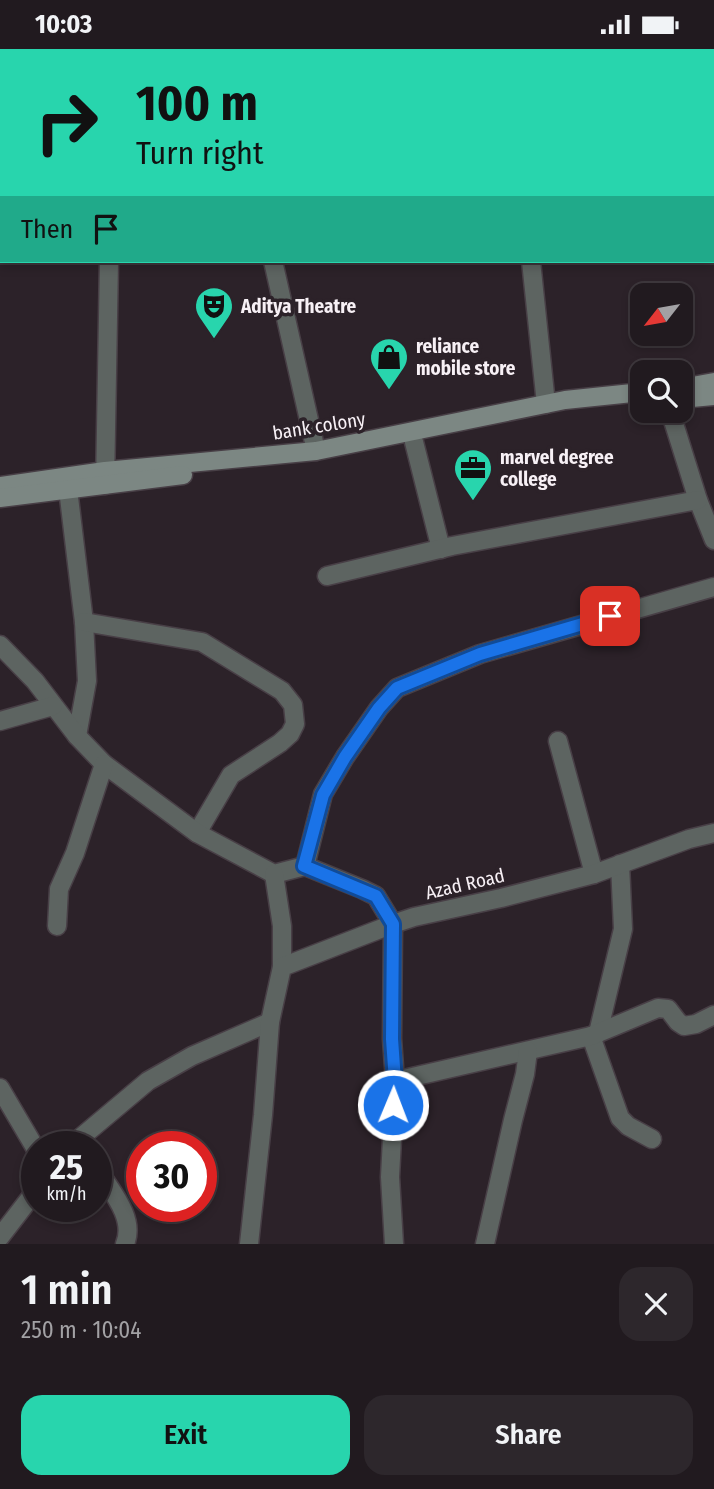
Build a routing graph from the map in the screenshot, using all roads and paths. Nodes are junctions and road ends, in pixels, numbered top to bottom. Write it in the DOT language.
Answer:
graph roads {
  1 [pos="110,263"];
  2 [pos="273,263"];
  3 [pos="531,263"];
  4 [pos="714,382"];
  5 [pos="693,385"];
  6 [pos="630,393"];
  7 [pos="714,396"];
  8 [pos="693,398"];
  9 [pos="547,404"];
  10 [pos="630,404"];
  11 [pos="674,423"];
  12 [pos="414,442"];
  13 [pos="316,451"];
  14 [pos="105,478"];
  15 [pos="0,486"];
  16 [pos="68,489"];
  17 [pos="0,498"];
  18 [pos="698,501"];
  19 [pos="714,540"];
  20 [pos="442,549"];
  21 [pos="327,576"];
  22 [pos="714,587"];
  23 [pos="84,622"];
  24 [pos="0,645"];
  25 [pos="52,706"];
  26 [pos="0,721"];
  27 [pos="77,736"];
  28 [pos="558,741"];
  29 [pos="104,764"];
  30 [pos="197,833"];
  31 [pos="714,833"];
  32 [pos="620,864"];
  33 [pos="304,866"];
  34 [pos="274,874"];
  35 [pos="594,874"];
  36 [pos="393,924"];
  37 [pos="57,926"];
  38 [pos="282,967"];
  39 [pos="714,1015"];
  40 [pos="270,1022"];
  41 [pos="595,1035"];
  42 [pos="528,1051"];
  43 [pos="395,1081"];
  44 [pos="0,1088"];
  45 [pos="26,1131"];
  46 [pos="92,1131"];
  47 [pos="652,1139"];
  48 [pos="112,1193"];
  49 [pos="21,1210"];
  50 [pos="0,1237"];
  51 [pos="125,1244"];
  52 [pos="249,1244"];
  53 [pos="394,1244"];
  54 [pos="485,1244"];
  1 -- 14 [label="street"];
  2 -- 13 [label="street"];
  3 -- 9 [label="street"];
  4 -- 5 [label="main road"];
  6 -- 9 [label="main road, bank colony"];
  7 -- 8 [label="main road"];
  9 -- 13 [label="main road, bank colony"];
  10 -- 12 [label="main road"];
  11 -- 18 [label="street"];
  12 -- 14 [label="main road"];
  12 -- 20 [label="street"];
  13 -- 14 [label="main road, bank colony"];
  14 -- 15 [label="main road, bank colony"];
  14 -- 16 [label="main road"];
  16 -- 17 [label="main road"];
  16 -- 23 [label="street"];
  18 -- 19 [label="street"];
  18 -- 20 [label="street"];
  20 -- 21 [label="street"];
  22 -- 33 [label="street"];
  23 -- 27 [label="street"];
  23 -- 30 [label="street"];
  24 -- 25 [label="street"];
  25 -- 26 [label="street"];
  25 -- 27 [label="street"];
  27 -- 29 [label="street"];
  28 -- 35 [label="street"];
  29 -- 30 [label="street"];
  29 -- 37 [label="street"];
  30 -- 34 [label="street"];
  31 -- 32 [label="street, Azad Road"];
  32 -- 35 [label="street, Azad Road"];
  32 -- 41 [label="street"];
  33 -- 34 [label="street"];
  33 -- 36 [label="street"];
  34 -- 38 [label="street"];
  35 -- 36 [label="street, Azad Road"];
  36 -- 38 [label="street, Azad Road"];
  36 -- 43 [label="street"];
  38 -- 40 [label="street"];
  39 -- 41 [label="street"];
  40 -- 46 [label="street"];
  40 -- 52 [label="street"];
  41 -- 42 [label="street"];
  41 -- 47 [label="street"];
  42 -- 43 [label="street"];
  42 -- 54 [label="street"];
  43 -- 53 [label="street"];
  44 -- 45 [label="street"];
  48 -- 51 [label="street"];
  49 -- 50 [label="street"];
}
